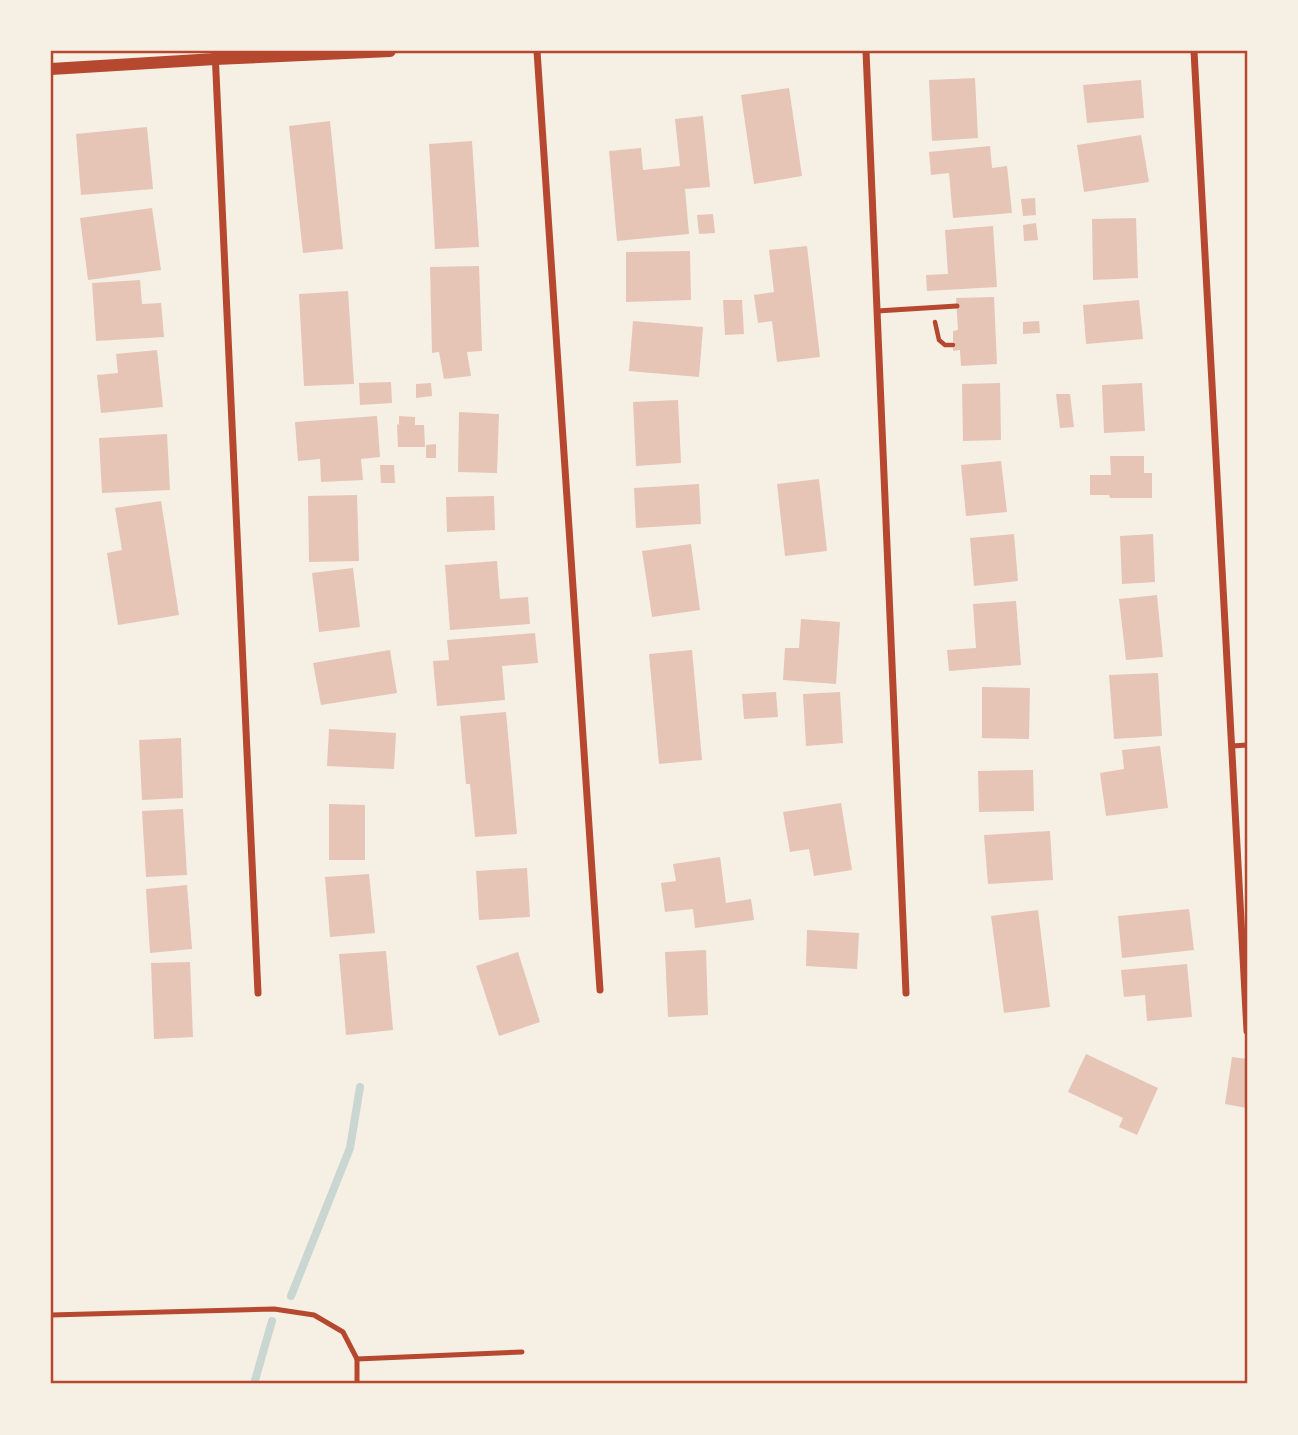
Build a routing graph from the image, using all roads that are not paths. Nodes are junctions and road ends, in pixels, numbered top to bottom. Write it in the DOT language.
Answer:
graph roads {
  1 [pos="390,51"];
  2 [pos="537,51"];
  3 [pos="866,51"];
  4 [pos="1194,51"];
  5 [pos="215,55"];
  6 [pos="51,69"];
  7 [pos="957,306"];
  8 [pos="877,311"];
  9 [pos="1247,745"];
  10 [pos="1232,747"];
  11 [pos="600,990"];
  12 [pos="258,993"];
  13 [pos="906,993"];
  14 [pos="1247,1031"];
  15 [pos="51,1315"];
  16 [pos="522,1352"];
  17 [pos="357,1359"];
  18 [pos="357,1384"];
  1 -- 5 [label="street"];
  2 -- 11 [label="street"];
  3 -- 8 [label="street"];
  4 -- 10 [label="street"];
  5 -- 6 [label="street"];
  5 -- 12 [label="street"];
  7 -- 8 [label="lane"];
  8 -- 13 [label="street"];
  9 -- 10 [label="lane"];
  10 -- 14 [label="street"];
  15 -- 17 [label="lane"];
  16 -- 17 [label="lane"];
  17 -- 18 [label="lane"];
}
